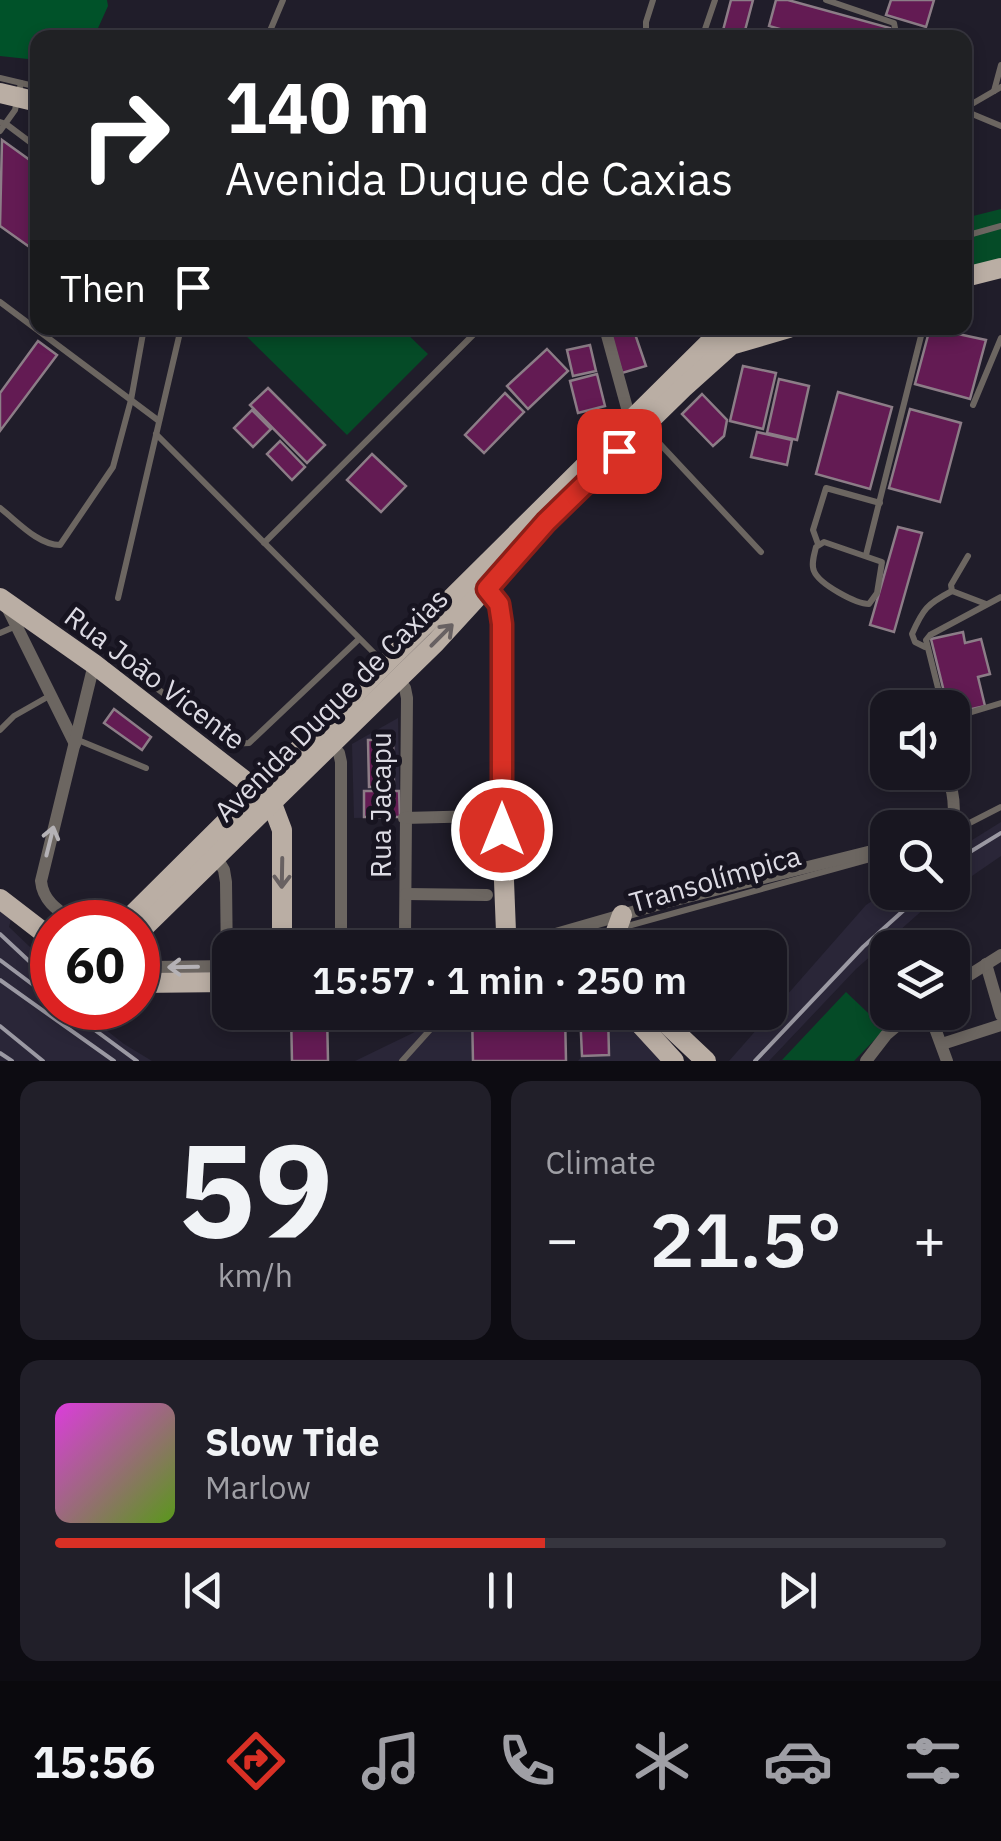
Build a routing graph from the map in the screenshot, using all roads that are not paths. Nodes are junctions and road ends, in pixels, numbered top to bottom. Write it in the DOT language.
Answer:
graph roads {
  1 [pos="283,0"];
  2 [pos="654,0"];
  3 [pos="715,0"];
  4 [pos="826,0"];
  5 [pos="270,30"];
  6 [pos="646,30"];
  7 [pos="705,30"];
  8 [pos="895,30"];
  9 [pos="1001,64"];
  10 [pos="0,78"];
  11 [pos="997,89"];
  12 [pos="19,94"];
  13 [pos="972,105"];
  14 [pos="972,113"];
  15 [pos="3,123"];
  16 [pos="1001,126"];
  17 [pos="0,131"];
  18 [pos="30,142"];
  19 [pos="1001,226"];
  20 [pos="972,234"];
  21 [pos="1001,268"];
  22 [pos="972,275"];
  23 [pos="0,302"];
  24 [pos="30,324"];
  25 [pos="44,335"];
  26 [pos="143,335"];
  27 [pos="179,335"];
  28 [pos="473,335"];
  29 [pos="607,335"];
  30 [pos="730,335"];
  31 [pos="920,335"];
  32 [pos="1001,338"];
  33 [pos="132,400"];
  34 [pos="973,405"];
  35 [pos="159,421"];
  36 [pos="637,423"];
  37 [pos="156,434"];
  38 [pos="880,503"];
  39 [pos="0,508"];
  40 [pos="264,543"];
  41 [pos="818,544"];
  42 [pos="761,552"];
  43 [pos="866,555"];
  44 [pos="968,556"];
  45 [pos="481,583"];
  46 [pos="952,591"];
  47 [pos="1001,596"];
  48 [pos="118,598"];
  49 [pos="2,599"];
  50 [pos="986,604"];
  51 [pos="16,626"];
  52 [pos="0,633"];
  53 [pos="358,639"];
  54 [pos="925,648"];
  55 [pos="94,664"];
  56 [pos="131,669"];
  57 [pos="392,671"];
  58 [pos="937,690"];
  59 [pos="51,695"];
  60 [pos="1001,703"];
  61 [pos="970,712"];
  62 [pos="0,730"];
  63 [pos="324,737"];
  64 [pos="76,742"];
  65 [pos="146,768"];
  66 [pos="265,795"];
  67 [pos="1001,807"];
  68 [pos="483,816"];
  69 [pos="404,818"];
  70 [pos="970,821"];
  71 [pos="870,853"];
  72 [pos="870,854"];
  73 [pos="216,858"];
  74 [pos="406,894"];
  75 [pos="487,896"];
  76 [pos="0,899"];
  77 [pos="47,900"];
  78 [pos="148,900"];
  79 [pos="160,912"];
  80 [pos="622,914"];
  81 [pos="30,921"];
  82 [pos="228,930"];
  83 [pos="282,930"];
  84 [pos="341,930"];
  85 [pos="405,930"];
  86 [pos="506,930"];
  87 [pos="568,930"];
  88 [pos="615,930"];
  89 [pos="616,930"];
  90 [pos="1001,955"];
  91 [pos="986,964"];
  92 [pos="160,968"];
  93 [pos="212,970"];
  94 [pos="212,973"];
  95 [pos="970,974"];
  96 [pos="160,980"];
  97 [pos="1001,1015"];
  98 [pos="1001,1026"];
  99 [pos="430,1030"];
  100 [pos="646,1030"];
  101 [pos="673,1030"];
  102 [pos="891,1030"];
  103 [pos="936,1030"];
  104 [pos="942,1044"];
  105 [pos="402,1061"];
  106 [pos="674,1061"];
  107 [pos="706,1061"];
  108 [pos="866,1061"];
  109 [pos="947,1061"];
  1 -- 5 [label="lane"];
  2 -- 6 [label="lane"];
  3 -- 7 [label="lane"];
  4 -- 8 [label="lane"];
  9 -- 11 [label="lane"];
  10 -- 12 [label="lane"];
  11 -- 13 [label="lane"];
  12 -- 15 [label="lane"];
  14 -- 16 [label="lane"];
  15 -- 17 [label="lane"];
  15 -- 18 [label="lane"];
  19 -- 20 [label="lane"];
  21 -- 22 [label="main road"];
  23 -- 24 [label="lane"];
  25 -- 33 [label="lane"];
  26 -- 33 [label="lane"];
  27 -- 35 [label="lane"];
  28 -- 40 [label="lane"];
  29 -- 36 [label="street"];
  30 -- 36 [label="main road, Avenida Duque de Caxias"];
  31 -- 38 [label="lane"];
  32 -- 34 [label="lane"];
  33 -- 35 [label="lane"];
  33 -- 39 [label="lane"];
  35 -- 37 [label="lane"];
  36 -- 42 [label="lane"];
  36 -- 45 [label="main road, Avenida Duque de Caxias"];
  37 -- 40 [label="lane"];
  37 -- 48 [label="lane"];
  38 -- 41 [label="lane"];
  38 -- 43 [label="lane"];
  40 -- 53 [label="lane"];
  41 -- 43 [label="lane"];
  41 -- 43 [label="lane"];
  44 -- 46 [label="lane"];
  45 -- 57 [label="main road, Avenida Duque de Caxias"];
  45 -- 86 [label="main road"];
  46 -- 50 [label="lane"];
  46 -- 54 [label="lane"];
  47 -- 50 [label="lane"];
  49 -- 51 [label="street, Rua João Vicente"];
  49 -- 55 [label="main road, Rua João Vicente"];
  50 -- 54 [label="lane"];
  51 -- 52 [label="lane"];
  51 -- 59 [label="street, Rua João Vicente"];
  53 -- 56 [label="lane"];
  53 -- 57 [label="lane"];
  54 -- 58 [label="lane"];
  55 -- 64 [label="street"];
  55 -- 66 [label="main road, Rua João Vicente"];
  57 -- 63 [label="main road, Avenida Duque de Caxias"];
  57 -- 69 [label="street, Rua Jacapu"];
  59 -- 62 [label="lane"];
  59 -- 64 [label="street, Rua João Vicente"];
  60 -- 61 [label="lane"];
  63 -- 66 [label="main road, Avenida Duque de Caxias"];
  63 -- 84 [label="street"];
  64 -- 65 [label="lane"];
  77 -- 64 [label="street, one-way"];
  66 -- 73 [label="main road, Avenida Duque de Caxias"];
  66 -- 78 [label="main road, Avenida Duque de Caxias"];
  66 -- 83 [label="main road, one-way"];
  67 -- 70 [label="lane"];
  68 -- 69 [label="street"];
  69 -- 74 [label="street, Rua Jacapu"];
  71 -- 80 [label="street"];
  72 -- 88 [label="lane, Transolímpica"];
  73 -- 79 [label="main road, Avenida Duque de Caxias"];
  73 -- 82 [label="street"];
  74 -- 75 [label="street, Rua Jacapu"];
  74 -- 85 [label="street, Rua Jacapu"];
  76 -- 81 [label="main road"];
  80 -- 87 [label="street"];
  80 -- 89 [label="main road"];
  90 -- 91 [label="street"];
  91 -- 95 [label="street"];
  91 -- 97 [label="street"];
  93 -- 92 [label="street, one-way"];
  94 -- 96 [label="main road"];
  98 -- 104 [label="street"];
  99 -- 105 [label="lane"];
  100 -- 106 [label="main road"];
  101 -- 107 [label="main road"];
  102 -- 108 [label="street"];
  103 -- 104 [label="street"];
  104 -- 109 [label="street"];
}
